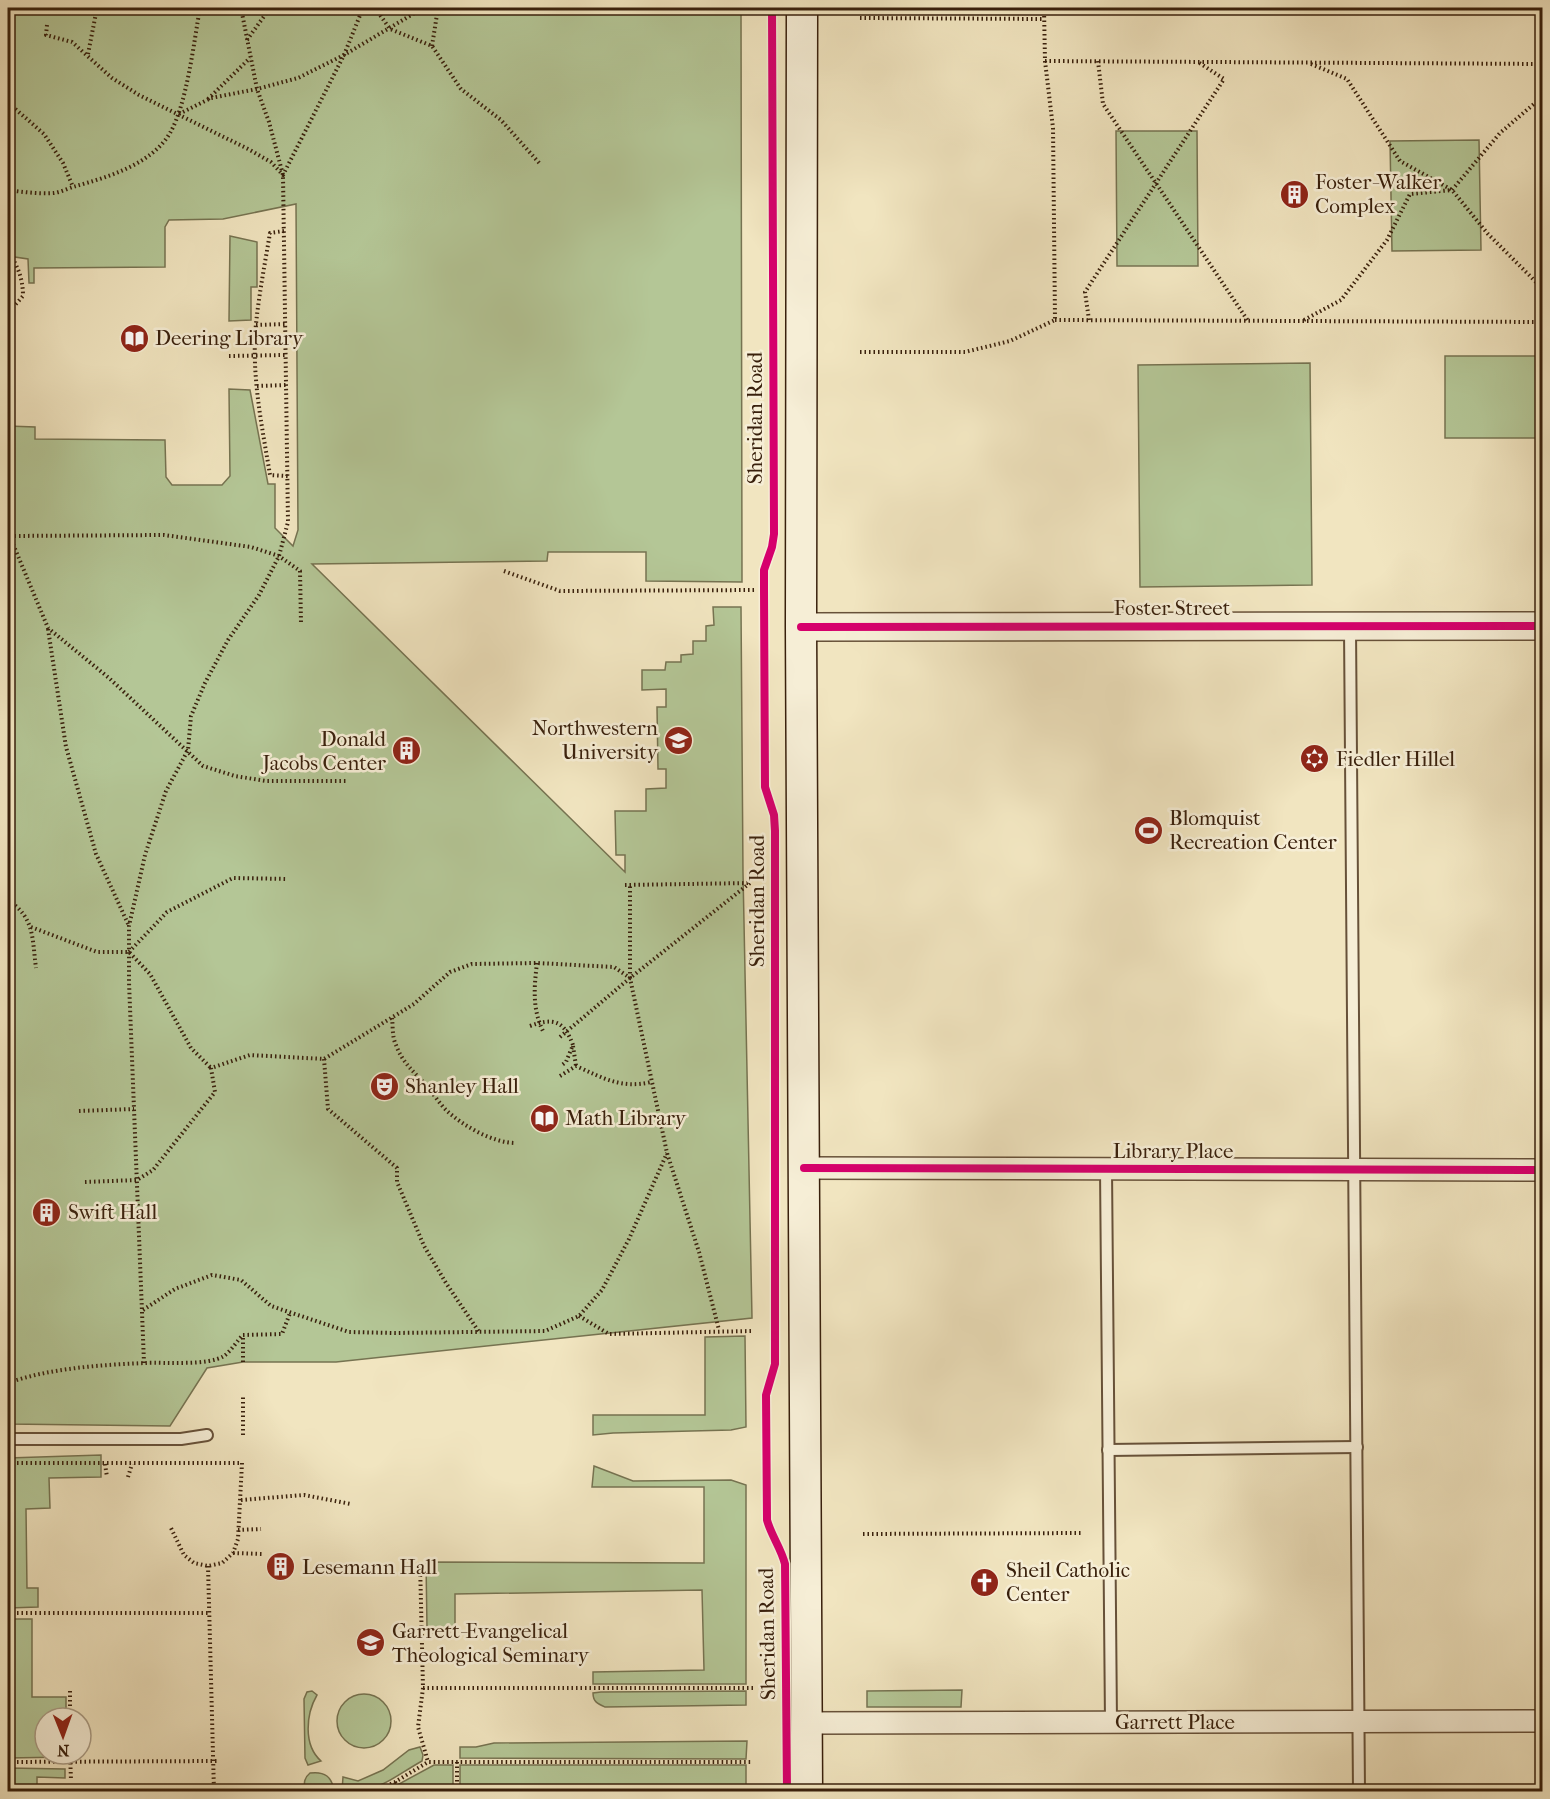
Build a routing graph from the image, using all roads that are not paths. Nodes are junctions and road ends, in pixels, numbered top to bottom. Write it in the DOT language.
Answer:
graph roads {
  1 [pos="802,8"];
  2 [pos="1350,626"];
  3 [pos="1542,626"];
  4 [pos="801,627"];
  5 [pos="804,1168"];
  6 [pos="1106,1169"];
  7 [pos="1355,1170"];
  8 [pos="1542,1170"];
  9 [pos="207,1435"];
  10 [pos="8,1439"];
  11 [pos="1357,1447"];
  12 [pos="1108,1450"];
  13 [pos="1542,1721"];
  14 [pos="1111,1722"];
  15 [pos="1358,1722"];
  16 [pos="807,1723"];
  17 [pos="807,1791"];
  18 [pos="1359,1791"];
  1 -- 4 [label="main road, Sheridan Road"];
  2 -- 3 [label="street, Foster Street"];
  2 -- 4 [label="street, Foster Street"];
  2 -- 7 [label="lane"];
  4 -- 5 [label="main road, Sheridan Road"];
  5 -- 6 [label="street, Library Place"];
  5 -- 16 [label="main road, Sheridan Road"];
  6 -- 7 [label="street, Library Place"];
  6 -- 12 [label="lane"];
  7 -- 8 [label="street, Library Place"];
  7 -- 11 [label="lane"];
  9 -- 10 [label="lane"];
  11 -- 12 [label="lane"];
  11 -- 15 [label="lane"];
  12 -- 14 [label="lane"];
  13 -- 15 [label="street, Garrett Place"];
  14 -- 15 [label="street, Garrett Place"];
  14 -- 16 [label="street, Garrett Place"];
  15 -- 18 [label="lane"];
  16 -- 17 [label="main road, Sheridan Road"];
}
